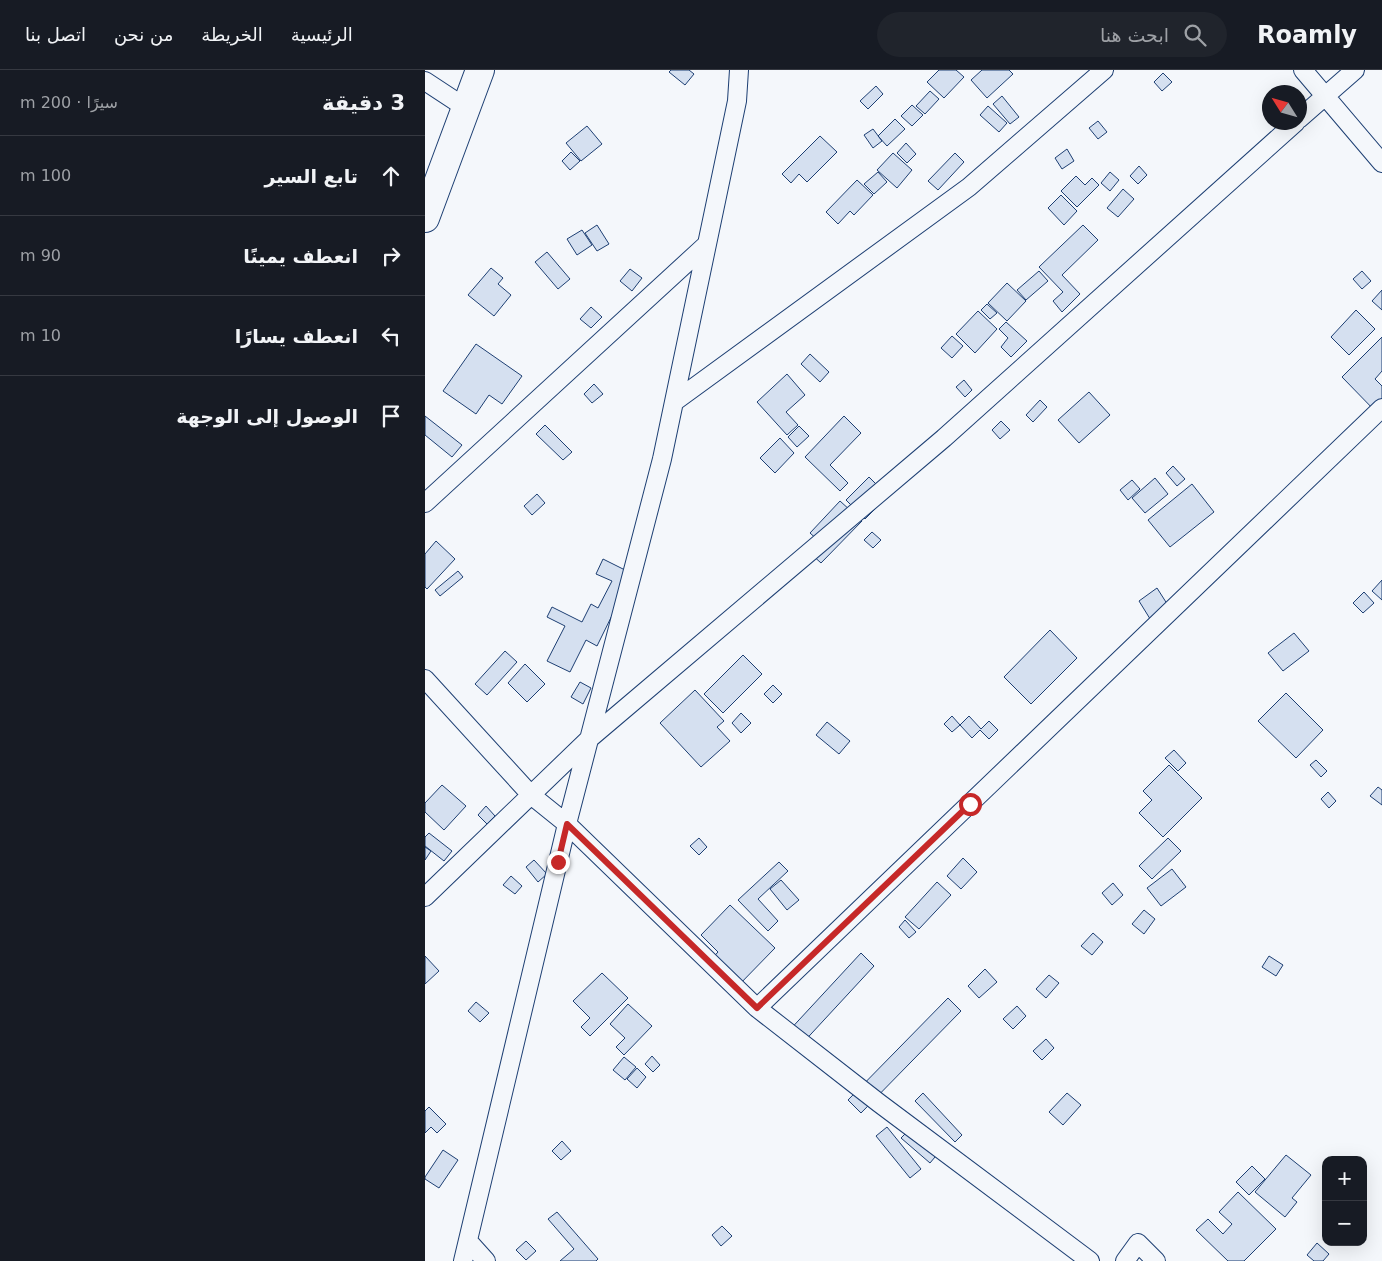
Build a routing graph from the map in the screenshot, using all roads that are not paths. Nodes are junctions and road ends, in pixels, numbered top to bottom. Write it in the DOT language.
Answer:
graph roads {
  1 [pos="480,70"];
  2 [pos="739,70"];
  3 [pos="1104,70"];
  4 [pos="1303,70"];
  5 [pos="1355,70"];
  6 [pos="425,81"];
  7 [pos="1325,96"];
  8 [pos="466,108"];
  9 [pos="1307,112"];
  10 [pos="1287,130"];
  11 [pos="1382,163"];
  12 [pos="425,218"];
  13 [pos="706,245"];
  14 [pos="674,402"];
  15 [pos="1382,408"];
  16 [pos="425,503"];
  17 [pos="425,678"];
  18 [pos="589,739"];
  19 [pos="531,795"];
  20 [pos="567,824"];
  21 [pos="425,896"];
  22 [pos="757,1008"];
  23 [pos="468,1241"];
  24 [pos="463,1261"];
  25 [pos="486,1261"];
  26 [pos="1090,1261"];
  27 [pos="1125,1261"];
  28 [pos="1156,1261"];
  1 -- 8 [label="highway"];
  2 -- 13 [label="street"];
  3 -- 14 [label="street"];
  4 -- 7 [label="street"];
  5 -- 7 [label="street"];
  6 -- 8 [label="street"];
  7 -- 9 [label="street"];
  7 -- 11 [label="street"];
  8 -- 12 [label="highway"];
  10 -- 18 [label="street"];
  13 -- 14 [label="street"];
  13 -- 16 [label="street"];
  14 -- 18 [label="street"];
  15 -- 22 [label="street"];
  17 -- 19 [label="street"];
  18 -- 19 [label="street"];
  18 -- 20 [label="street"];
  19 -- 20 [label="street"];
  19 -- 21 [label="street"];
  20 -- 22 [label="street"];
  20 -- 23 [label="street"];
  22 -- 26 [label="street"];
  23 -- 24 [label="street"];
  23 -- 25 [label="street"];
  27 -- 28 [label="street"];
}
